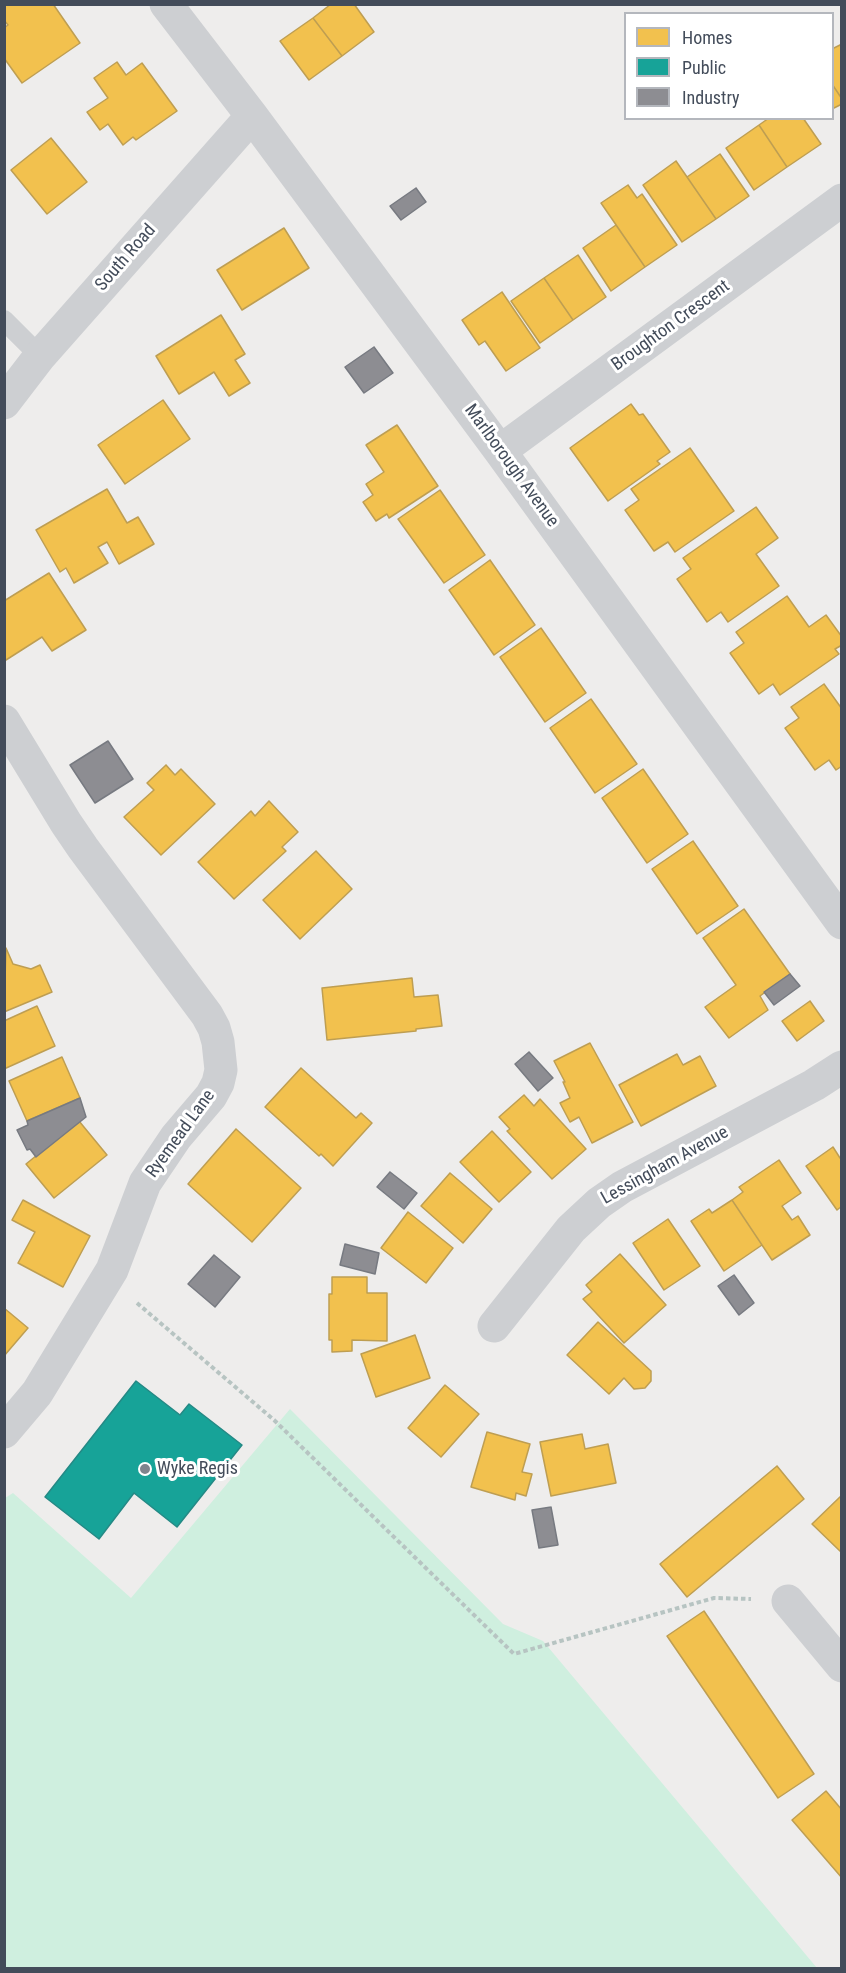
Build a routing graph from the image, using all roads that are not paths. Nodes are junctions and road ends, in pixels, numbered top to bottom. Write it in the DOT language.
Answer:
graph roads {
  1 [pos="174,8"];
  2 [pos="252,116"];
  3 [pos="842,200"];
  4 [pos="4,320"];
  5 [pos="39,356"];
  6 [pos="4,403"];
  7 [pos="500,451"];
  8 [pos="4,721"];
  9 [pos="842,923"];
  10 [pos="842,1067"];
  11 [pos="494,1326"];
  12 [pos="4,1432"];
  13 [pos="788,1601"];
  14 [pos="842,1666"];
  1 -- 2 [label="street, Marlborough Avenue"];
  2 -- 5 [label="street, South Road"];
  2 -- 7 [label="street, Marlborough Avenue"];
  3 -- 7 [label="street, Broughton Crescent"];
  4 -- 5 [label="lane"];
  5 -- 6 [label="street, South Road"];
  7 -- 9 [label="street, Marlborough Avenue"];
  8 -- 12 [label="street, Ryemead Lane"];
  10 -- 11 [label="street, Lessingham Avenue"];
  13 -- 14 [label="street"];
}
